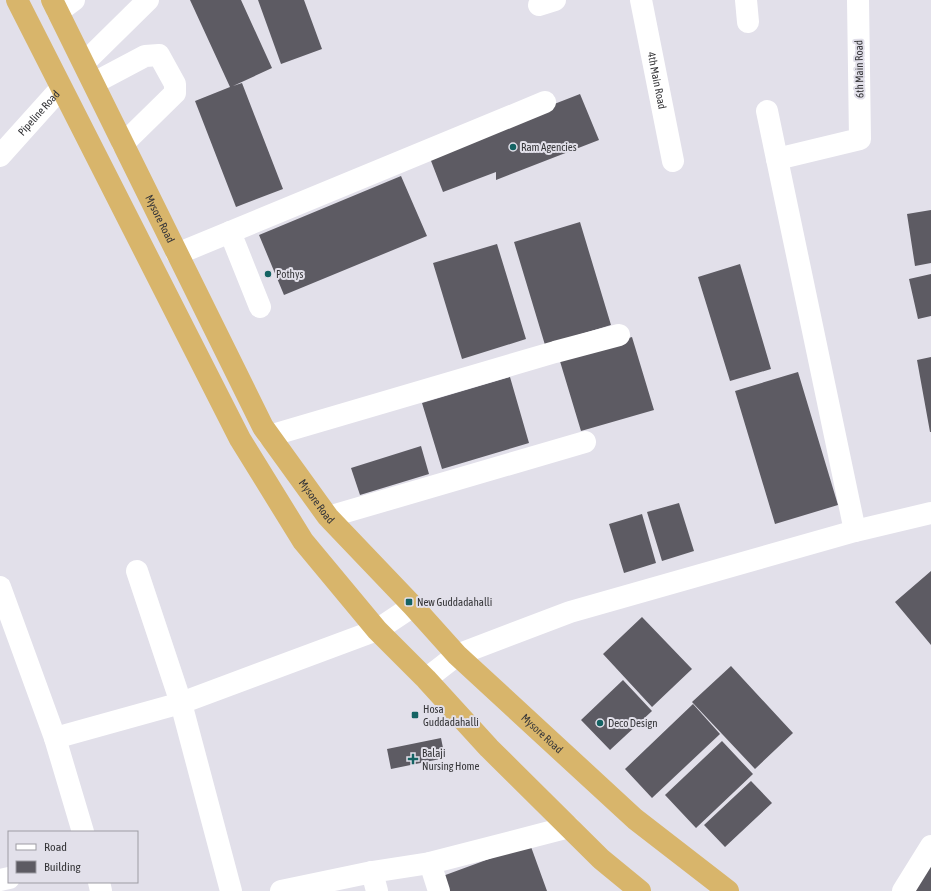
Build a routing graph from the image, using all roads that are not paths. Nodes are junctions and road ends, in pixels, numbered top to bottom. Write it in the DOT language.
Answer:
graph roads {
  1 [pos="17,0"];
  2 [pos="148,0"];
  3 [pos="641,0"];
  4 [pos="746,0"];
  5 [pos="858,0"];
  6 [pos="62,4"];
  7 [pos="748,22"];
  8 [pos="84,63"];
  9 [pos="94,83"];
  10 [pos="60,88"];
  11 [pos="545,102"];
  12 [pos="767,111"];
  13 [pos="123,144"];
  14 [pos="0,156"];
  15 [pos="777,159"];
  16 [pos="673,161"];
  17 [pos="230,232"];
  18 [pos="177,254"];
  19 [pos="260,308"];
  20 [pos="618,336"];
  21 [pos="269,436"];
  22 [pos="585,442"];
  23 [pos="931,513"];
  24 [pos="328,517"];
  25 [pos="855,531"];
  26 [pos="137,571"];
  27 [pos="0,587"];
  28 [pos="413,606"];
  29 [pos="377,630"];
  30 [pos="457,655"];
  31 [pos="426,679"];
  32 [pos="181,703"];
  33 [pos="55,738"];
  34 [pos="569,827"];
  35 [pos="83,831"];
  36 [pos="931,846"];
  37 [pos="430,863"];
  38 [pos="374,882"];
  39 [pos="231,891"];
  40 [pos="281,891"];
  41 [pos="440,891"];
  42 [pos="640,891"];
  43 [pos="728,891"];
  44 [pos="903,891"];
  1 -- 10 [label="highway"];
  2 -- 8 [label="street"];
  3 -- 16 [label="street, 4th Main Road"];
  4 -- 7 [label="street"];
  5 -- 15 [label="street, 6th Main Road"];
  6 -- 8 [label="highway, Mysore Road"];
  8 -- 9 [label="highway, Mysore Road"];
  9 -- 13 [label="highway, Mysore Road"];
  9 -- 13 [label="street"];
  10 -- 14 [label="street, Pipeline Road"];
  10 -- 29 [label="highway"];
  11 -- 17 [label="street"];
  12 -- 15 [label="street"];
  13 -- 18 [label="highway, Mysore Road"];
  15 -- 25 [label="street"];
  17 -- 18 [label="street"];
  17 -- 19 [label="street"];
  18 -- 21 [label="highway, Mysore Road"];
  20 -- 21 [label="street"];
  21 -- 24 [label="highway, Mysore Road"];
  22 -- 24 [label="street"];
  23 -- 25 [label="street"];
  24 -- 28 [label="highway, Mysore Road"];
  25 -- 30 [label="street"];
  26 -- 32 [label="street"];
  27 -- 33 [label="street"];
  28 -- 29 [label="street"];
  28 -- 30 [label="highway, Mysore Road"];
  29 -- 31 [label="highway"];
  29 -- 32 [label="street"];
  30 -- 31 [label="street"];
  30 -- 43 [label="highway, Mysore Road"];
  31 -- 34 [label="highway"];
  32 -- 33 [label="street"];
  32 -- 39 [label="street"];
  33 -- 35 [label="street"];
  34 -- 37 [label="street"];
  34 -- 42 [label="highway"];
  36 -- 44 [label="street"];
  37 -- 38 [label="street"];
  37 -- 41 [label="street"];
  38 -- 40 [label="street"];
}
